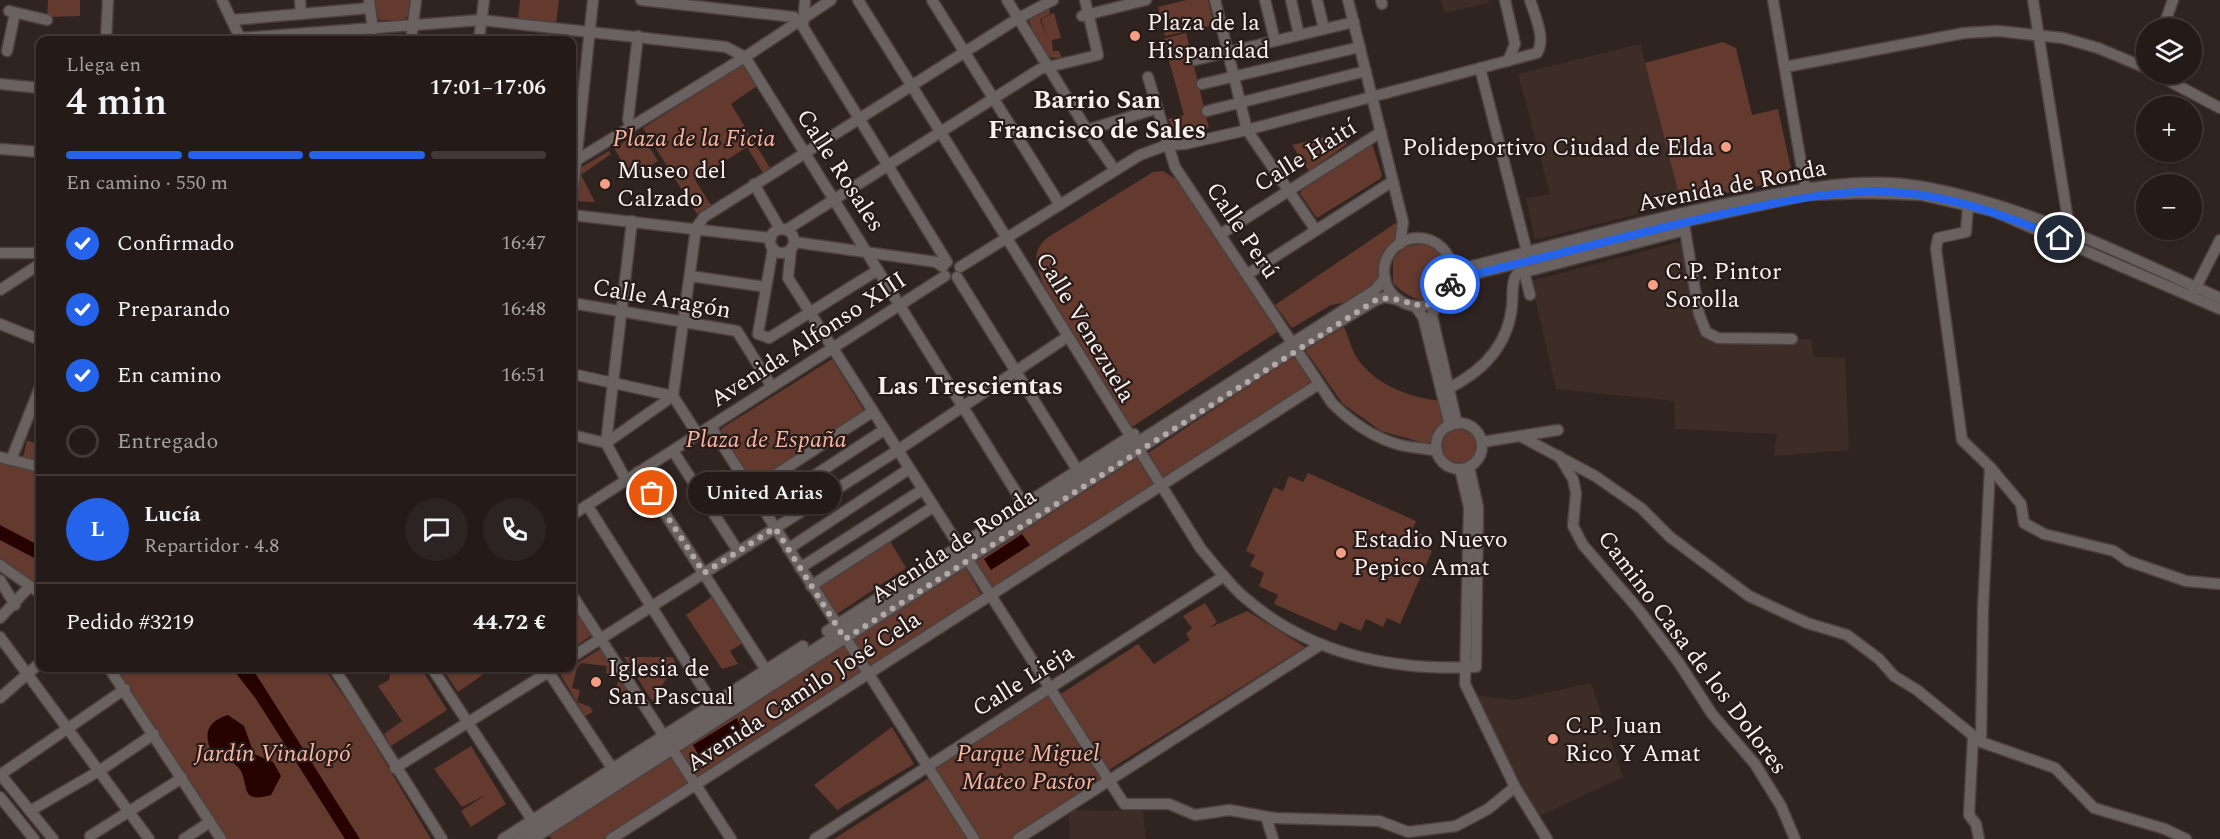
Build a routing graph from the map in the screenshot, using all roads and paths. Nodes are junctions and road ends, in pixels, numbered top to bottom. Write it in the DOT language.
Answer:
graph roads {
  1 [pos="108,0"];
  2 [pos="222,0"];
  3 [pos="300,0"];
  4 [pos="416,0"];
  5 [pos="484,0"];
  6 [pos="593,0"];
  7 [pos="641,0"];
  8 [pos="818,0"];
  9 [pos="831,0"];
  10 [pos="858,0"];
  11 [pos="932,0"];
  12 [pos="1007,0"];
  13 [pos="1078,0"];
  14 [pos="1085,0"];
  15 [pos="1146,0"];
  16 [pos="1215,0"];
  17 [pos="1265,0"];
  18 [pos="1291,0"];
  19 [pos="1317,0"];
  20 [pos="1348,0"];
  21 [pos="1505,0"];
  22 [pos="1530,0"];
  23 [pos="1773,0"];
  24 [pos="2033,0"];
  25 [pos="2173,0"];
  26 [pos="1050,1"];
  27 [pos="370,4"];
  28 [pos="801,12"];
  29 [pos="301,14"];
  30 [pos="1085,15"];
  31 [pos="2167,18"];
  32 [pos="1017,19"];
  33 [pos="47,20"];
  34 [pos="232,20"];
  35 [pos="481,20"];
  36 [pos="1354,22"];
  37 [pos="413,26"];
  38 [pos="1324,29"];
  39 [pos="6,30"];
  40 [pos="373,30"];
  41 [pos="590,30"];
  42 [pos="2038,34"];
  43 [pos="1299,35"];
  44 [pos="106,36"];
  45 [pos="240,36"];
  46 [pos="322,36"];
  47 [pos="412,36"];
  48 [pos="479,36"];
  49 [pos="638,36"];
  50 [pos="1275,41"];
  51 [pos="1515,44"];
  52 [pos="1360,47"];
  53 [pos="7,51"];
  54 [pos="1228,52"];
  55 [pos="965,53"];
  56 [pos="744,56"];
  57 [pos="1529,56"];
  58 [pos="1195,60"];
  59 [pos="1508,61"];
  60 [pos="2136,64"];
  61 [pos="1049,67"];
  62 [pos="1785,67"];
  63 [pos="1480,68"];
  64 [pos="1234,76"];
  65 [pos="1368,76"];
  66 [pos="1148,77"];
  67 [pos="1,84"];
  68 [pos="1202,84"];
  69 [pos="2175,84"];
  70 [pos="912,86"];
  71 [pos="36,88"];
  72 [pos="1389,92"];
  73 [pos="0,96"];
  74 [pos="1373,96"];
  75 [pos="992,98"];
  76 [pos="1241,103"];
  77 [pos="2220,108"];
  78 [pos="1155,109"];
  79 [pos="1207,111"];
  80 [pos="1377,112"];
  81 [pos="859,120"];
  82 [pos="631,128"];
  83 [pos="1087,130"];
  84 [pos="1247,130"];
  85 [pos="941,131"];
  86 [pos="1381,132"];
  87 [pos="1167,145"];
  88 [pos="576,146"];
  89 [pos="0,148"];
  90 [pos="36,152"];
  91 [pos="804,153"];
  92 [pos="576,161"];
  93 [pos="886,165"];
  94 [pos="1115,170"];
  95 [pos="1393,180"];
  96 [pos="754,184"];
  97 [pos="1288,190"];
  98 [pos="1806,191"];
  99 [pos="834,197"];
  100 [pos="1060,205"];
  101 [pos="1968,206"];
  102 [pos="576,215"];
  103 [pos="632,221"];
  104 [pos="1403,222"];
  105 [pos="1684,226"];
  106 [pos="696,228"];
  107 [pos="783,229"];
  108 [pos="1315,229"];
  109 [pos="2061,233"];
  110 [pos="1221,234"];
  111 [pos="1420,238"];
  112 [pos="1007,239"];
  113 [pos="2220,240"];
  114 [pos="772,243"];
  115 [pos="1400,243"];
  116 [pos="793,246"];
  117 [pos="36,253"];
  118 [pos="0,254"];
  119 [pos="869,254"];
  120 [pos="1524,262"];
  121 [pos="1451,263"];
  122 [pos="36,267"];
  123 [pos="945,268"];
  124 [pos="878,270"];
  125 [pos="958,272"];
  126 [pos="1248,274"];
  127 [pos="690,276"];
  128 [pos="1385,278"];
  129 [pos="1450,284"];
  130 [pos="766,287"];
  131 [pos="0,290"];
  132 [pos="2194,292"];
  133 [pos="1530,295"];
  134 [pos="2220,298"];
  135 [pos="1398,300"];
  136 [pos="1436,301"];
  137 [pos="576,304"];
  138 [pos="901,305"];
  139 [pos="1415,306"];
  140 [pos="2220,309"];
  141 [pos="622,312"];
  142 [pos="809,313"];
  143 [pos="683,322"];
  144 [pos="0,324"];
  145 [pos="758,334"];
  146 [pos="1067,337"];
  147 [pos="36,338"];
  148 [pos="742,339"];
  149 [pos="1792,339"];
  150 [pos="1293,342"];
  151 [pos="832,348"];
  152 [pos="1015,371"];
  153 [pos="576,375"];
  154 [pos="614,383"];
  155 [pos="1319,384"];
  156 [pos="772,387"];
  157 [pos="1449,388"];
  158 [pos="36,395"];
  159 [pos="673,396"];
  160 [pos="963,404"];
  161 [pos="872,412"];
  162 [pos="1453,425"];
  163 [pos="711,427"];
  164 [pos="884,430"];
  165 [pos="1558,430"];
  166 [pos="698,435"];
  167 [pos="576,436"];
  168 [pos="1520,436"];
  169 [pos="606,442"];
  170 [pos="1482,442"];
  171 [pos="1133,444"];
  172 [pos="896,449"];
  173 [pos="673,451"];
  174 [pos="1437,452"];
  175 [pos="1559,456"];
  176 [pos="5,458"];
  177 [pos="36,466"];
  178 [pos="1989,467"];
  179 [pos="1465,468"];
  180 [pos="909,470"];
  181 [pos="1078,471"];
  182 [pos="638,472"];
  183 [pos="626,480"];
  184 [pos="1160,486"];
  185 [pos="751,490"];
  186 [pos="922,490"];
  187 [pos="587,505"];
  188 [pos="1024,505"];
  189 [pos="933,507"];
  190 [pos="763,509"];
  191 [pos="576,512"];
  192 [pos="775,528"];
  193 [pos="788,549"];
  194 [pos="738,551"];
  195 [pos="963,554"];
  196 [pos="0,565"];
  197 [pos="800,568"];
  198 [pos="704,573"];
  199 [pos="1224,576"];
  200 [pos="0,580"];
  201 [pos="2220,584"];
  202 [pos="30,586"];
  203 [pos="811,586"];
  204 [pos="36,590"];
  205 [pos="990,596"];
  206 [pos="576,601"];
  207 [pos="15,605"];
  208 [pos="652,606"];
  209 [pos="0,618"];
  210 [pos="841,632"];
  211 [pos="0,637"];
  212 [pos="601,639"];
  213 [pos="1320,645"];
  214 [pos="576,655"];
  215 [pos="36,667"];
  216 [pos="1471,667"];
  217 [pos="766,670"];
  218 [pos="112,672"];
  219 [pos="336,672"];
  220 [pos="435,672"];
  221 [pos="545,672"];
  222 [pos="552,672"];
  223 [pos="28,674"];
  224 [pos="868,674"];
  225 [pos="1049,687"];
  226 [pos="125,689"];
  227 [pos="0,698"];
  228 [pos="713,704"];
  229 [pos="468,723"];
  230 [pos="68,729"];
  231 [pos="154,734"];
  232 [pos="1977,740"];
  233 [pos="669,742"];
  234 [pos="926,766"];
  235 [pos="395,768"];
  236 [pos="612,768"];
  237 [pos="99,771"];
  238 [pos="0,775"];
  239 [pos="183,778"];
  240 [pos="1108,781"];
  241 [pos="696,784"];
  242 [pos="1515,787"];
  243 [pos="0,797"];
  244 [pos="30,811"];
  245 [pos="130,813"];
  246 [pos="1266,817"];
  247 [pos="532,820"];
  248 [pos="210,822"];
  249 [pos="90,836"];
  250 [pos="539,837"];
  251 [pos="34,839"];
  252 [pos="53,839"];
  253 [pos="149,839"];
  254 [pos="184,839"];
  255 [pos="221,839"];
  256 [pos="442,839"];
  257 [pos="503,839"];
  258 [pos="518,839"];
  259 [pos="611,839"];
  260 [pos="731,839"];
  261 [pos="815,839"];
  262 [pos="974,839"];
  263 [pos="1018,839"];
  264 [pos="1273,839"];
  265 [pos="1547,839"];
  266 [pos="1795,839"];
  267 [pos="1979,839"];
  268 [pos="2186,839"];
  1 -- 44 [label="street"];
  2 -- 34 [label="street"];
  3 -- 29 [label="street"];
  4 -- 37 [label="street"];
  5 -- 35 [label="street"];
  6 -- 41 [label="street"];
  7 -- 28 [label="street"];
  8 -- 28 [label="street"];
  9 -- 28 [label="street"];
  10 -- 70 [label="street, Calle Venezuela"];
  11 -- 55 [label="street"];
  12 -- 32 [label="street"];
  13 -- 30 [label="street"];
  14 -- 30 [label="street"];
  15 -- 30 [label="street"];
  16 -- 54 [label="street"];
  17 -- 50 [label="street"];
  18 -- 43 [label="street"];
  19 -- 38 [label="street"];
  20 -- 36 [label="street"];
  21 -- 51 [label="street"];
  22 -- 57 [label="street"];
  23 -- 62 [label="street"];
  24 -- 42 [label="street"];
  25 -- 31 [label="street"];
  26 -- 32 [label="street"];
  27 -- 29 [label="street"];
  27 -- 40 [label="street"];
  28 -- 56 [label="street"];
  28 -- 81 [label="street"];
  29 -- 34 [label="street"];
  30 -- 61 [label="street"];
  32 -- 55 [label="street"];
  32 -- 61 [label="street"];
  33 -- 39 [label="street"];
  34 -- 45 [label="street"];
  35 -- 37 [label="street"];
  35 -- 41 [label="street"];
  35 -- 48 [label="street"];
  36 -- 38 [label="street"];
  36 -- 52 [label="street"];
  37 -- 40 [label="street"];
  37 -- 47 [label="street"];
  38 -- 43 [label="street"];
  39 -- 53 [label="street"];
  40 -- 46 [label="street"];
  41 -- 49 [label="street"];
  41 -- 88 [label="street"];
  42 -- 60 [label="street"];
  42 -- 62 [label="street"];
  42 -- 109 [label="street"];
  43 -- 50 [label="street"];
  49 -- 56 [label="street"];
  49 -- 82 [label="street"];
  50 -- 54 [label="street"];
  51 -- 57 [label="street"];
  51 -- 59 [label="street"];
  52 -- 64 [label="street"];
  52 -- 65 [label="street"];
  54 -- 58 [label="street"];
  54 -- 64 [label="street"];
  55 -- 70 [label="street"];
  55 -- 75 [label="street"];
  56 -- 82 [label="street"];
  56 -- 91 [label="street, Calle Rosales"];
  57 -- 59 [label="street"];
  59 -- 63 [label="street"];
  61 -- 75 [label="street"];
  61 -- 83 [label="street"];
  62 -- 98 [label="street"];
  63 -- 72 [label="street"];
  63 -- 120 [label="street"];
  64 -- 68 [label="street"];
  64 -- 76 [label="street"];
  65 -- 72 [label="street"];
  65 -- 74 [label="street"];
  65 -- 76 [label="street"];
  66 -- 78 [label="street, Calle Perú"];
  67 -- 71 [label="street"];
  67 -- 73 [label="street"];
  69 -- 77 [label="street"];
  70 -- 81 [label="street"];
  70 -- 85 [label="street, Calle Venezuela"];
  72 -- 74 [label="street"];
  72 -- 80 [label="street"];
  74 -- 80 [label="street"];
  74 -- 84 [label="street"];
  75 -- 85 [label="street"];
  75 -- 100 [label="street"];
  76 -- 79 [label="street"];
  76 -- 84 [label="street"];
  78 -- 83 [label="street"];
  78 -- 87 [label="street, Calle Perú"];
  80 -- 86 [label="street"];
  81 -- 91 [label="street"];
  81 -- 93 [label="street"];
  82 -- 92 [label="street"];
  83 -- 94 [label="street"];
  84 -- 87 [label="street"];
  84 -- 97 [label="street"];
  85 -- 93 [label="street"];
  85 -- 112 [label="street, Calle Venezuela"];
  86 -- 95 [label="street"];
  86 -- 97 [label="street, Calle Haití"];
  87 -- 94 [label="street"];
  87 -- 110 [label="street, Calle Perú"];
  89 -- 90 [label="street"];
  91 -- 96 [label="street"];
  91 -- 99 [label="street, Calle Rosales"];
  93 -- 99 [label="street"];
  93 -- 123 [label="street"];
  94 -- 100 [label="street"];
  95 -- 104 [label="street"];
  95 -- 108 [label="street"];
  96 -- 106 [label="street"];
  96 -- 107 [label="street"];
  97 -- 108 [label="street"];
  97 -- 110 [label="street, Calle Haití"];
  98 -- 101 [label="street, Avenida de Ronda"];
  98 -- 105 [label="street, Avenida de Ronda"];
  98 -- 109 [label="street, Avenida de Ronda"];
  98 -- 120 [label="street, Avenida de Ronda"];
  99 -- 107 [label="street"];
  99 -- 119 [label="street, Calle Rosales"];
  100 -- 112 [label="street"];
  101 -- 109 [label="street, Avenida de Ronda"];
  101 -- 178 [label="street"];
  102 -- 103 [label="street"];
  103 -- 106 [label="street"];
  103 -- 141 [label="street"];
  104 -- 111 [label="street"];
  104 -- 115 [label="street"];
  105 -- 120 [label="street, Avenida de Ronda"];
  105 -- 149 [label="street"];
  106 -- 114 [label="street"];
  106 -- 127 [label="street"];
  107 -- 114 [label="street"];
  107 -- 116 [label="street"];
  108 -- 126 [label="street"];
  109 -- 132 [label="street, Avenida de Ronda"];
  110 -- 126 [label="street, Calle Perú"];
  111 -- 115 [label="street"];
  111 -- 121 [label="street"];
  112 -- 125 [label="street"];
  112 -- 146 [label="street, Calle Venezuela"];
  113 -- 132 [label="street"];
  114 -- 116 [label="street"];
  114 -- 130 [label="street"];
  115 -- 128 [label="street"];
  116 -- 119 [label="street"];
  116 -- 142 [label="street"];
  117 -- 118 [label="street"];
  119 -- 123 [label="street"];
  119 -- 124 [label="street, Calle Rosales"];
  120 -- 121 [label="street, Avenida de Ronda"];
  120 -- 129 [label="street, Avenida de Ronda"];
  120 -- 133 [label="street"];
  120 -- 157 [label="street"];
  121 -- 129 [label="street"];
  122 -- 131 [label="street"];
  123 -- 125 [label="street"];
  123 -- 125 [label="street"];
  123 -- 138 [label="street, Avenida Alfonso XIII"];
  124 -- 138 [label="street, Calle Rosales"];
  124 -- 142 [label="street"];
  125 -- 152 [label="street"];
  126 -- 150 [label="street, Calle Perú"];
  127 -- 130 [label="street"];
  127 -- 143 [label="street"];
  128 -- 135 [label="street"];
  128 -- 150 [label="street, Avenida de Ronda"];
  129 -- 136 [label="street"];
  130 -- 145 [label="street"];
  132 -- 134 [label="street, Avenida de Ronda"];
  132 -- 140 [label="street, Avenida de Ronda"];
  135 -- 139 [label="street"];
  135 -- 150 [label="street, Avenida de Ronda"];
  136 -- 139 [label="street"];
  136 -- 157 [label="street"];
  137 -- 141 [label="street, Calle Aragón"];
  138 -- 151 [label="street, Avenida Alfonso XIII"];
  138 -- 160 [label="street, Calle Rosales"];
  139 -- 162 [label="street"];
  141 -- 143 [label="street, Calle Aragón"];
  141 -- 154 [label="street"];
  142 -- 145 [label="street, Calle Aragón"];
  142 -- 151 [label="street"];
  143 -- 148 [label="street, Calle Aragón"];
  143 -- 159 [label="street"];
  144 -- 147 [label="street"];
  145 -- 148 [label="street, Calle Aragón"];
  146 -- 152 [label="street"];
  146 -- 171 [label="street, Calle Venezuela"];
  148 -- 156 [label="street, Calle Aragón"];
  150 -- 155 [label="street, Calle Perú"];
  150 -- 171 [label="street, Avenida de Ronda"];
  150 -- 171 [label="street, Avenida de Ronda"];
  151 -- 156 [label="street, Avenida Alfonso XIII"];
  151 -- 161 [label="street"];
  152 -- 160 [label="street"];
  152 -- 181 [label="street"];
  153 -- 154 [label="street"];
  154 -- 159 [label="street"];
  154 -- 169 [label="street"];
  155 -- 174 [label="street, Calle Perú"];
  155 -- 184 [label="street, Avenida Camilo José Cela"];
  156 -- 163 [label="street, Avenida Alfonso XIII"];
  157 -- 162 [label="street"];
  158 -- 176 [label="street"];
  159 -- 166 [label="street"];
  159 -- 169 [label="street"];
  160 -- 172 [label="street"];
  160 -- 188 [label="street, Calle Rosales"];
  161 -- 164 [label="street"];
  161 -- 185 [label="street"];
  162 -- 170 [label="street"];
  162 -- 174 [label="street"];
  163 -- 166 [label="street, Avenida Alfonso XIII"];
  163 -- 185 [label="street"];
  164 -- 172 [label="street"];
  164 -- 190 [label="street"];
  165 -- 168 [label="street"];
  166 -- 173 [label="street, Avenida Alfonso XIII"];
  167 -- 169 [label="street"];
  168 -- 170 [label="street"];
  168 -- 175 [label="street"];
  169 -- 183 [label="street"];
  170 -- 179 [label="street"];
  171 -- 181 [label="street, Avenida de Ronda"];
  171 -- 184 [label="street, Calle Venezuela"];
  171 -- 195 [label="street, Avenida de Ronda"];
  172 -- 180 [label="street"];
  172 -- 192 [label="street"];
  173 -- 182 [label="street, Avenida Alfonso XIII"];
  173 -- 194 [label="street"];
  174 -- 179 [label="street"];
  175 -- 232 [label="street"];
  175 -- 266 [label="street, Camino Casa de los Dolores"];
  176 -- 177 [label="street"];
  178 -- 201 [label="street"];
  178 -- 232 [label="street"];
  179 -- 216 [label="street"];
  180 -- 186 [label="street"];
  180 -- 193 [label="street"];
  181 -- 188 [label="street, Avenida de Ronda"];
  182 -- 183 [label="street, Avenida Alfonso XIII"];
  182 -- 198 [label="street"];
  183 -- 187 [label="street, Avenida Alfonso XIII"];
  184 -- 199 [label="street, Calle Venezuela"];
  184 -- 205 [label="street, Avenida Camilo José Cela"];
  185 -- 190 [label="street"];
  186 -- 189 [label="street"];
  186 -- 197 [label="street"];
  187 -- 191 [label="street, Avenida Alfonso XIII"];
  187 -- 208 [label="street"];
  188 -- 195 [label="street, Avenida de Ronda"];
  189 -- 195 [label="street"];
  189 -- 203 [label="street"];
  190 -- 192 [label="street"];
  192 -- 193 [label="street"];
  192 -- 194 [label="street"];
  193 -- 197 [label="street"];
  194 -- 198 [label="street"];
  195 -- 205 [label="street"];
  195 -- 210 [label="street, Avenida de Ronda"];
  195 -- 210 [label="street, Avenida de Ronda"];
  196 -- 202 [label="street"];
  197 -- 203 [label="street"];
  198 -- 208 [label="street"];
  198 -- 217 [label="street"];
  199 -- 213 [label="street, Calle Venezuela"];
  199 -- 225 [label="street, Calle Lieja"];
  200 -- 207 [label="street"];
  202 -- 204 [label="street"];
  202 -- 207 [label="street"];
  203 -- 210 [label="street"];
  205 -- 224 [label="street, Avenida Camilo José Cela"];
  205 -- 225 [label="street"];
  206 -- 212 [label="street"];
  207 -- 209 [label="street"];
  208 -- 212 [label="street"];
  208 -- 228 [label="street"];
  210 -- 217 [label="street, Avenida de Ronda"];
  210 -- 224 [label="street"];
  210 -- 233 [label="street, Avenida de Ronda"];
  211 -- 223 [label="street"];
  212 -- 214 [label="street"];
  212 -- 233 [label="street"];
  213 -- 216 [label="street, Calle Venezuela"];
  213 -- 240 [label="street"];
  215 -- 223 [label="street"];
  216 -- 242 [label="street"];
  217 -- 228 [label="street, Avenida de Ronda"];
  218 -- 226 [label="street"];
  219 -- 235 [label="street"];
  220 -- 229 [label="street"];
  221 -- 229 [label="street"];
  222 -- 236 [label="street"];
  223 -- 227 [label="street"];
  223 -- 230 [label="street"];
  224 -- 234 [label="street"];
  224 -- 241 [label="street, Avenida Camilo José Cela"];
  225 -- 234 [label="street, Calle Lieja"];
  225 -- 240 [label="street"];
  226 -- 230 [label="street"];
  226 -- 231 [label="street"];
  228 -- 233 [label="street, Avenida de Ronda"];
  229 -- 235 [label="street"];
  229 -- 247 [label="street"];
  230 -- 237 [label="street"];
  230 -- 238 [label="street"];
  231 -- 237 [label="street"];
  231 -- 239 [label="street"];
  232 -- 267 [label="street"];
  232 -- 268 [label="street"];
  233 -- 236 [label="street, Avenida de Ronda"];
  233 -- 241 [label="street"];
  233 -- 250 [label="street, Avenida de Ronda"];
  233 -- 258 [label="street, Avenida de Ronda"];
  234 -- 261 [label="street, Calle Lieja"];
  234 -- 262 [label="street"];
  235 -- 256 [label="street"];
  236 -- 247 [label="street, Avenida de Ronda"];
  237 -- 244 [label="street"];
  237 -- 245 [label="street"];
  238 -- 244 [label="street"];
  239 -- 245 [label="street"];
  239 -- 248 [label="street"];
  240 -- 246 [label="street"];
  240 -- 263 [label="street"];
  241 -- 259 [label="street, Avenida Camilo José Cela"];
  241 -- 260 [label="street"];
  242 -- 246 [label="street"];
  242 -- 265 [label="street"];
  243 -- 251 [label="street"];
  244 -- 252 [label="street"];
  245 -- 249 [label="street"];
  245 -- 253 [label="street"];
  246 -- 264 [label="street"];
  247 -- 257 [label="street, Avenida de Ronda"];
  248 -- 254 [label="street"];
  248 -- 255 [label="street"];
}
